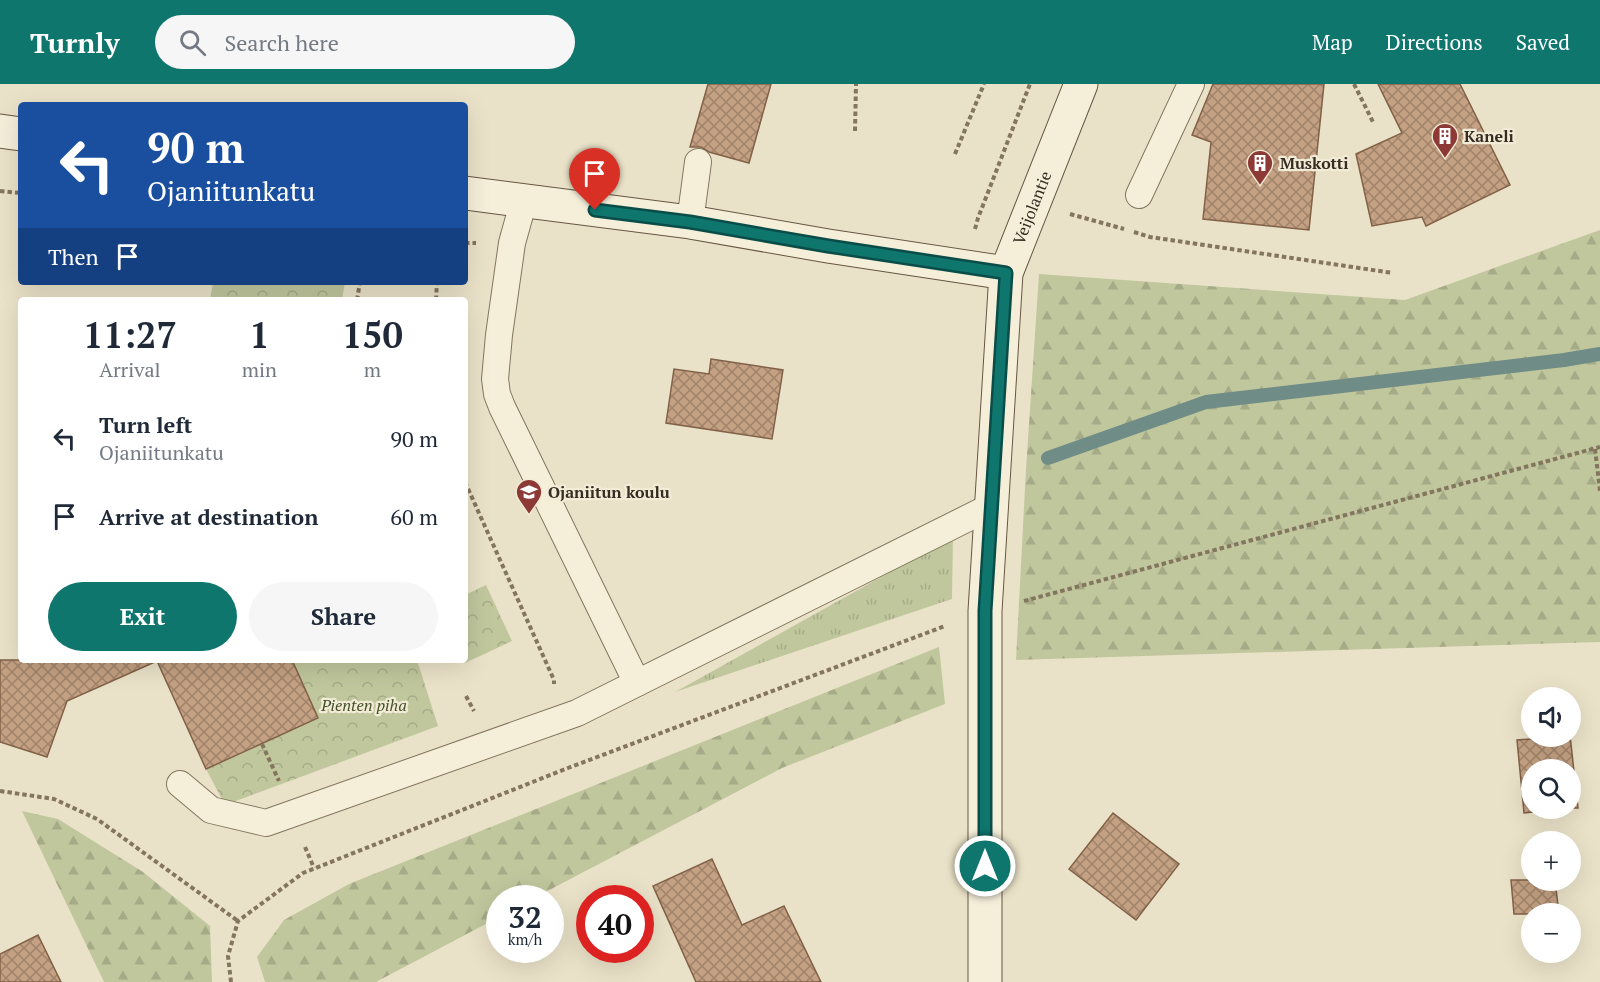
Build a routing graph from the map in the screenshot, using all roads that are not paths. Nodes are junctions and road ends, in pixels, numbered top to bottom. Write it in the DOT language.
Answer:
graph roads {
  1 [pos="1081,84"];
  2 [pos="1191,84"];
  3 [pos="0,131"];
  4 [pos="18,134"];
  5 [pos="698,162"];
  6 [pos="468,193"];
  7 [pos="1139,195"];
  8 [pos="524,200"];
  9 [pos="690,222"];
  10 [pos="1006,273"];
  11 [pos="992,506"];
  12 [pos="637,683"];
  13 [pos="180,784"];
  14 [pos="985,982"];
  1 -- 10 [label="street, Veijolantie"];
  2 -- 7 [label="lane"];
  3 -- 4 [label="street"];
  5 -- 9 [label="lane"];
  6 -- 8 [label="street"];
  8 -- 9 [label="street"];
  8 -- 12 [label="lane"];
  9 -- 10 [label="street"];
  10 -- 11 [label="street, Veijolantie"];
  11 -- 12 [label="lane"];
  11 -- 14 [label="street, Veijolantie"];
  12 -- 13 [label="lane"];
}
